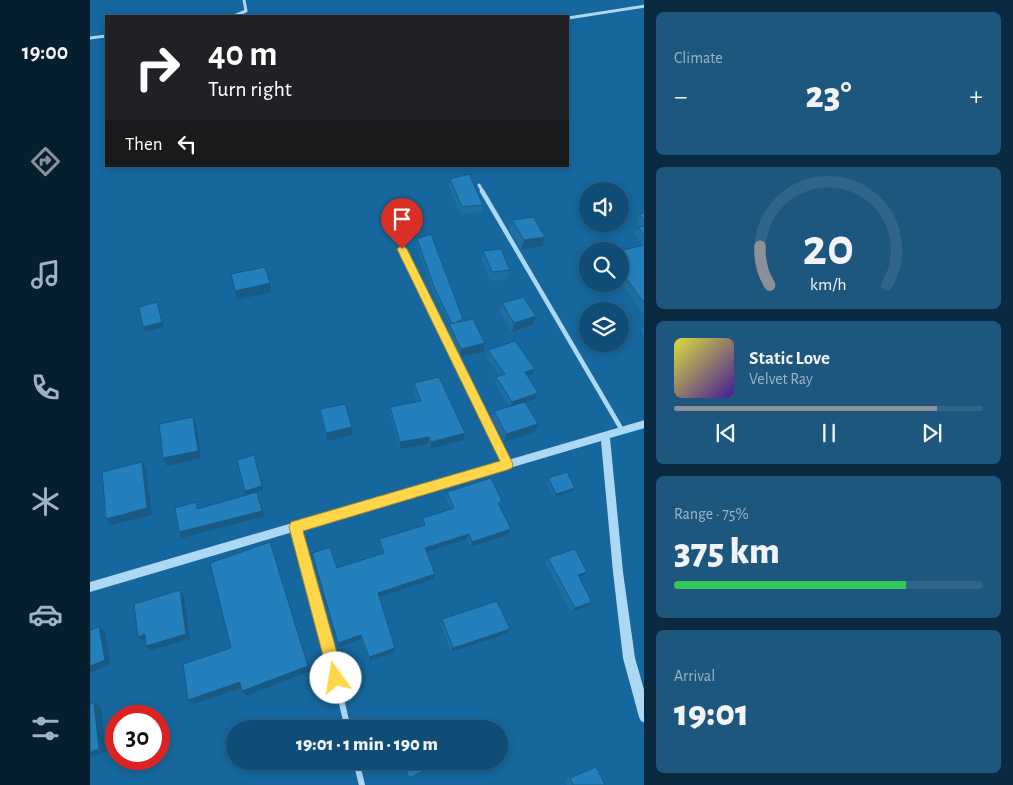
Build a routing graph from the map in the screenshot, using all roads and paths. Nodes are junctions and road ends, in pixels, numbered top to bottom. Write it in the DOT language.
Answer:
graph roads {
  1 [pos="244,0"];
  2 [pos="644,6"];
  3 [pos="236,15"];
  4 [pos="569,18"];
  5 [pos="105,36"];
  6 [pos="90,38"];
  7 [pos="480,185"];
  8 [pos="402,249"];
  9 [pos="644,424"];
  10 [pos="622,430"];
  11 [pos="606,436"];
  12 [pos="507,464"];
  13 [pos="295,527"];
  14 [pos="90,587"];
  15 [pos="644,717"];
  16 [pos="346,720"];
  17 [pos="358,770"];
  18 [pos="362,785"];
  1 -- 3 [label="street"];
  2 -- 4 [label="street"];
  5 -- 6 [label="street"];
  7 -- 10 [label="street"];
  8 -- 12 [label="street"];
  9 -- 10 [label="street"];
  10 -- 11 [label="street"];
  11 -- 12 [label="street"];
  11 -- 15 [label="street"];
  12 -- 13 [label="street"];
  13 -- 14 [label="street"];
  13 -- 16 [label="street"];
  17 -- 18 [label="street"];
}
